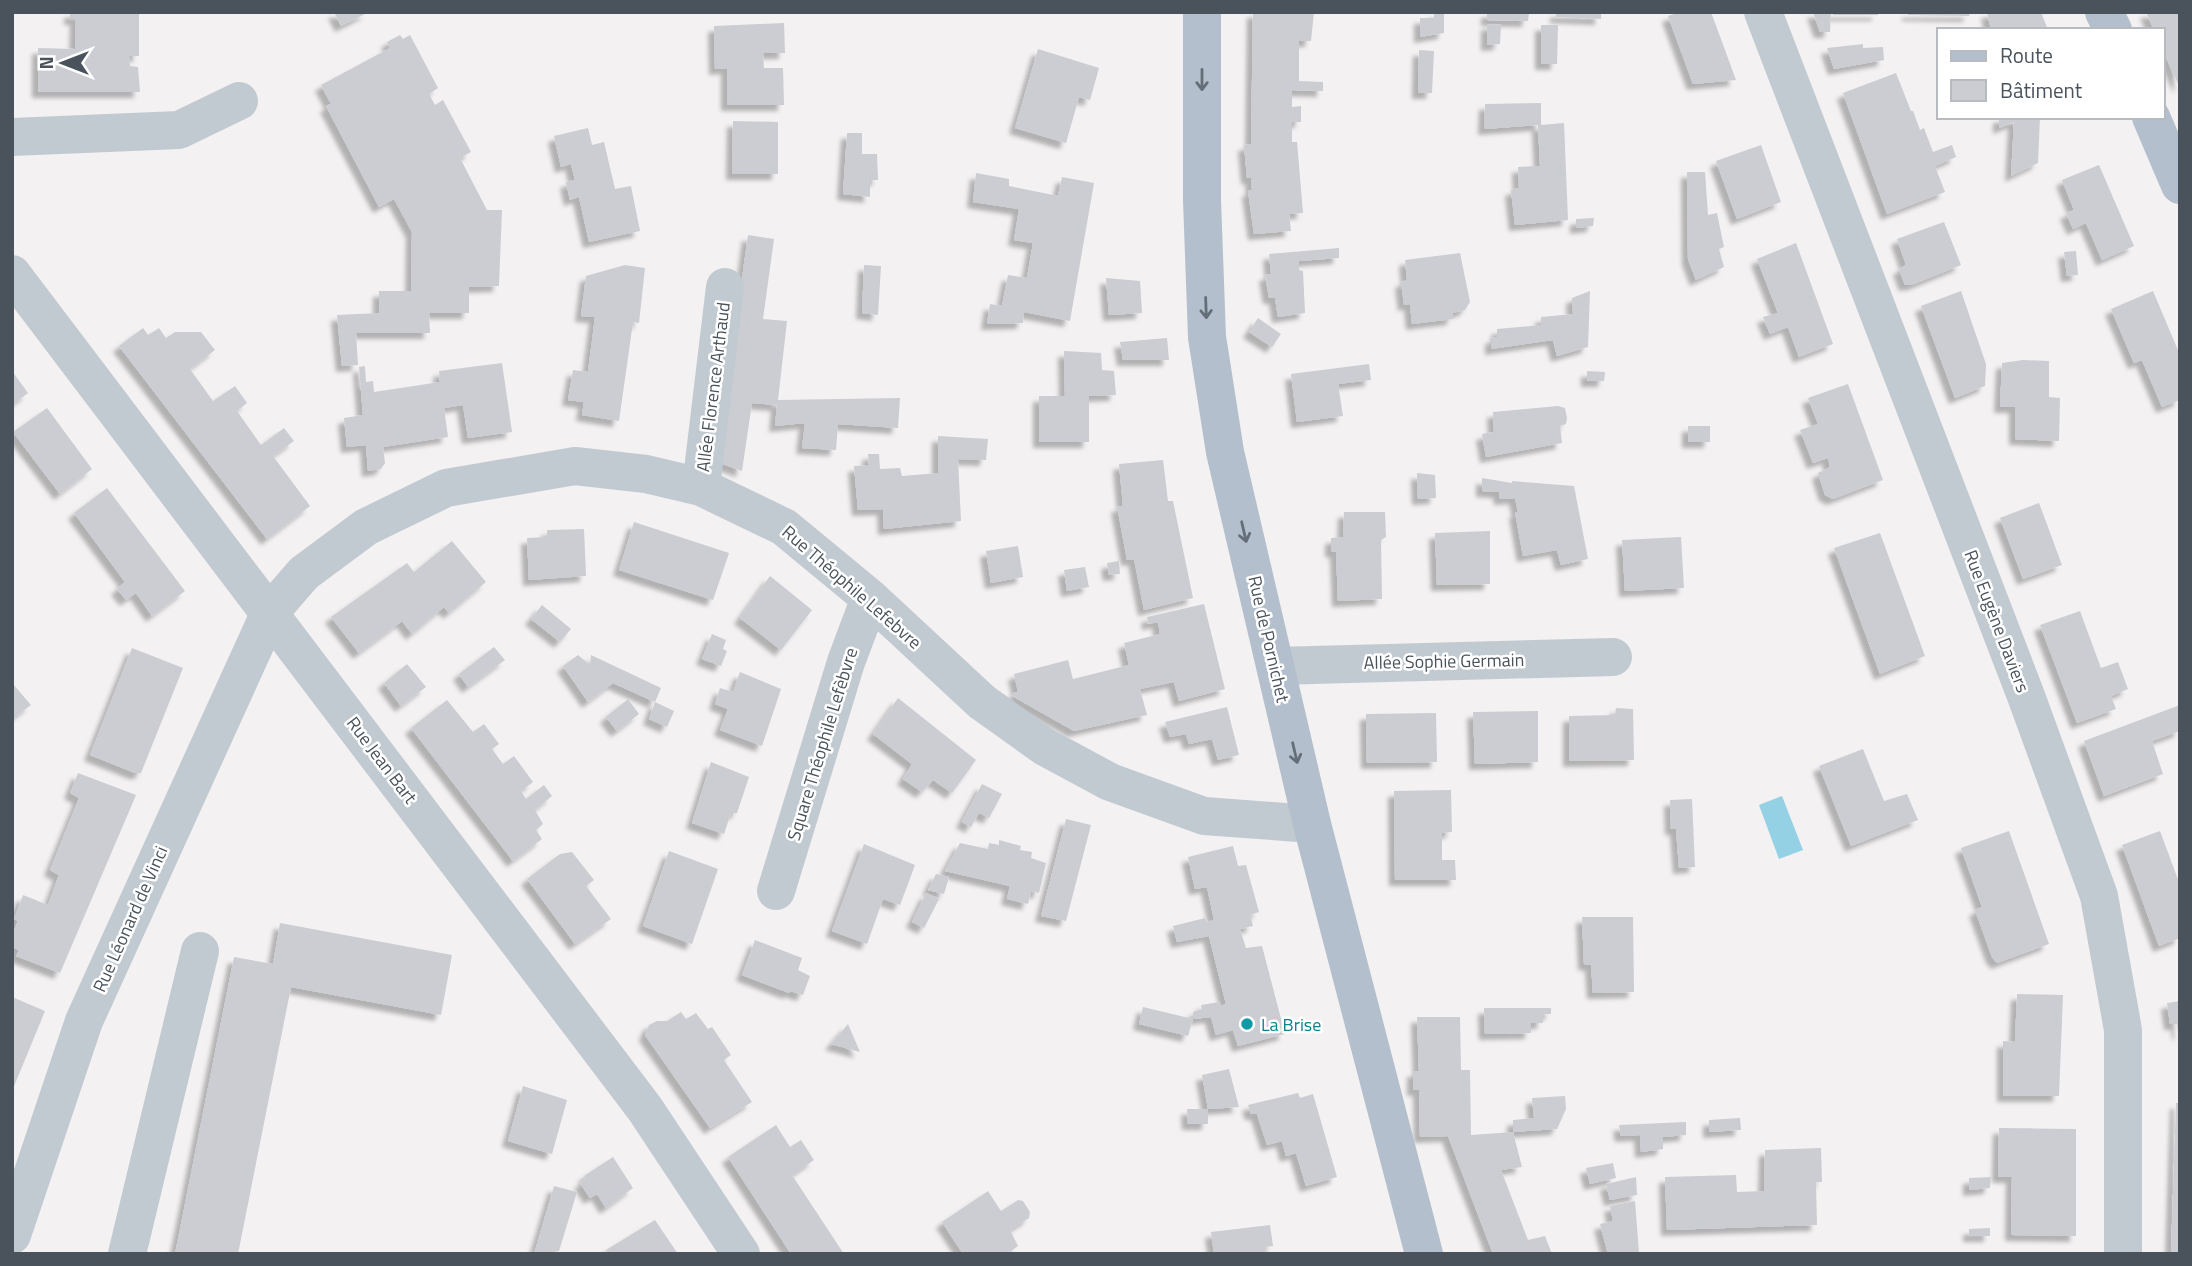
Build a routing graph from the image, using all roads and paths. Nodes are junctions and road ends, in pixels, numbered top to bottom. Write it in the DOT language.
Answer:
graph roads {
  1 [pos="1202,12"];
  2 [pos="1763,12"];
  3 [pos="2104,12"];
  4 [pos="2112,28"];
  5 [pos="239,101"];
  6 [pos="2152,119"];
  7 [pos="12,137"];
  8 [pos="2180,185"];
  9 [pos="12,274"];
  10 [pos="726,287"];
  11 [pos="701,487"];
  12 [pos="870,598"];
  13 [pos="270,612"];
  14 [pos="1613,657"];
  15 [pos="1276,666"];
  16 [pos="1312,824"];
  17 [pos="776,891"];
  18 [pos="200,951"];
  19 [pos="12,1235"];
  20 [pos="127,1254"];
  21 [pos="741,1254"];
  22 [pos="1424,1254"];
  23 [pos="2123,1254"];
  1 -- 15 [label="main road, Rue de Pornichet, one-way"];
  2 -- 23 [label="street, Rue Eugène Daviers"];
  3 -- 4 [label="main road"];
  5 -- 7 [label="street"];
  6 -- 8 [label="main road"];
  9 -- 13 [label="street, Rue Jean Bart"];
  10 -- 11 [label="street, Allée Florence Arthaud"];
  11 -- 12 [label="street, Rue Théophile Lefebvre"];
  11 -- 13 [label="street, Rue Théophile Lefebvre"];
  12 -- 16 [label="street, Rue Théophile Lefebvre"];
  12 -- 17 [label="street, Square Théophile Lefèbvre"];
  13 -- 19 [label="street, Rue Léonard de Vinci"];
  13 -- 21 [label="street, Rue Jean Bart"];
  14 -- 15 [label="street, Allée Sophie Germain"];
  15 -- 16 [label="main road, Rue de Pornichet, one-way"];
  16 -- 22 [label="main road, Rue de Pornichet"];
  18 -- 20 [label="street"];
}
